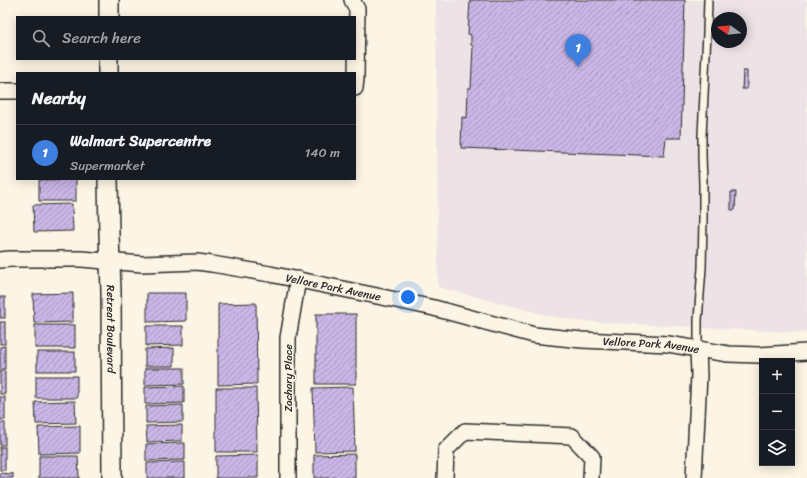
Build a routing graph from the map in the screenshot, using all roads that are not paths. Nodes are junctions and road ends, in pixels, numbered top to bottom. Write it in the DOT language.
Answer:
graph roads {
  1 [pos="109,0"];
  2 [pos="352,0"];
  3 [pos="708,0"];
  4 [pos="109,16"];
  5 [pos="108,60"];
  6 [pos="108,72"];
  7 [pos="356,78"];
  8 [pos="0,91"];
  9 [pos="16,91"];
  10 [pos="108,180"];
  11 [pos="0,260"];
  12 [pos="110,262"];
  13 [pos="298,279"];
  14 [pos="698,350"];
  15 [pos="807,352"];
  16 [pos="112,478"];
  17 [pos="288,478"];
  18 [pos="445,478"];
  19 [pos="591,478"];
  20 [pos="694,478"];
  1 -- 4 [label="street"];
  2 -- 7 [label="street"];
  3 -- 14 [label="lane"];
  5 -- 6 [label="street"];
  8 -- 9 [label="street"];
  10 -- 12 [label="street, Retreat Boulevard"];
  11 -- 12 [label="street, Vellore Park Avenue"];
  12 -- 13 [label="street, Vellore Park Avenue"];
  12 -- 16 [label="street, Retreat Boulevard"];
  13 -- 14 [label="street, Vellore Park Avenue"];
  13 -- 17 [label="street, Zachary Place"];
  14 -- 15 [label="street, Vellore Park Avenue"];
  14 -- 20 [label="street"];
  18 -- 19 [label="street"];
}
